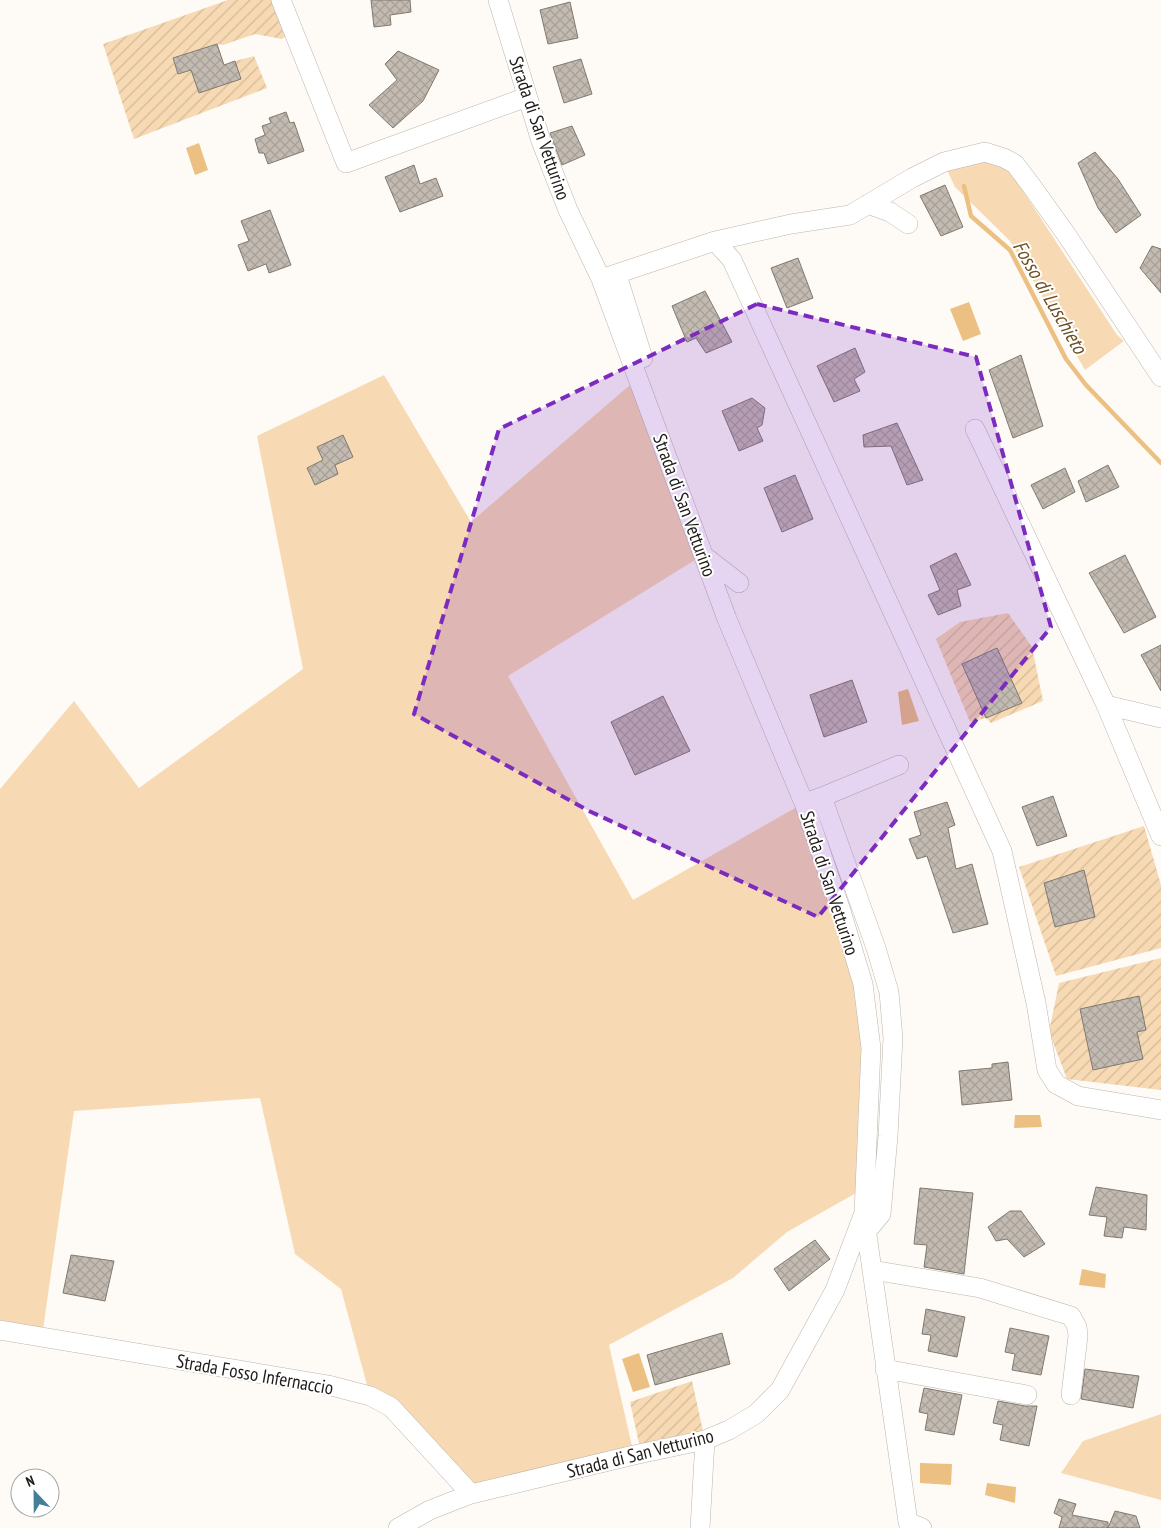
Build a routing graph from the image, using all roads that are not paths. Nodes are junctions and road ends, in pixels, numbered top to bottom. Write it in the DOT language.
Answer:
graph roads {
  1 [pos="281,0"];
  2 [pos="498,0"];
  3 [pos="527,97"];
  4 [pos="868,204"];
  5 [pos="908,224"];
  6 [pos="714,241"];
  7 [pos="609,277"];
  8 [pos="1161,377"];
  9 [pos="975,429"];
  10 [pos="703,555"];
  11 [pos="739,583"];
  12 [pos="1106,704"];
  13 [pos="1161,718"];
  14 [pos="899,765"];
  15 [pos="822,797"];
  16 [pos="804,803"];
  17 [pos="1161,836"];
  18 [pos="1161,1110"];
  19 [pos="864,1213"];
  20 [pos="866,1232"];
  21 [pos="872,1270"];
  22 [pos="0,1330"];
  23 [pos="885,1369"];
  24 [pos="1071,1395"];
  25 [pos="1027,1396"];
  26 [pos="705,1440"];
  27 [pos="471,1494"];
  28 [pos="398,1528"];
  29 [pos="700,1528"];
  30 [pos="922,1528"];
  1 -- 3 [label="street"];
  2 -- 3 [label="street, Strada di San Vetturino"];
  3 -- 7 [label="street, Strada di San Vetturino"];
  4 -- 5 [label="street"];
  4 -- 6 [label="street"];
  4 -- 8 [label="street"];
  6 -- 7 [label="street"];
  6 -- 18 [label="street"];
  7 -- 10 [label="street, Strada di San Vetturino"];
  9 -- 12 [label="street"];
  10 -- 11 [label="street"];
  10 -- 16 [label="street, Strada di San Vetturino"];
  12 -- 13 [label="street"];
  12 -- 17 [label="street"];
  14 -- 15 [label="street"];
  15 -- 16 [label="street"];
  15 -- 20 [label="street"];
  16 -- 19 [label="street, Strada di San Vetturino"];
  19 -- 20 [label="street"];
  19 -- 26 [label="street, Strada di San Vetturino"];
  20 -- 21 [label="street"];
  21 -- 23 [label="street"];
  21 -- 24 [label="street"];
  22 -- 27 [label="street, Strada Fosso Infernaccio"];
  23 -- 25 [label="street"];
  23 -- 30 [label="street"];
  26 -- 27 [label="street, Strada di San Vetturino"];
  26 -- 29 [label="street"];
  27 -- 28 [label="street, Strada di San Vetturino"];
}
